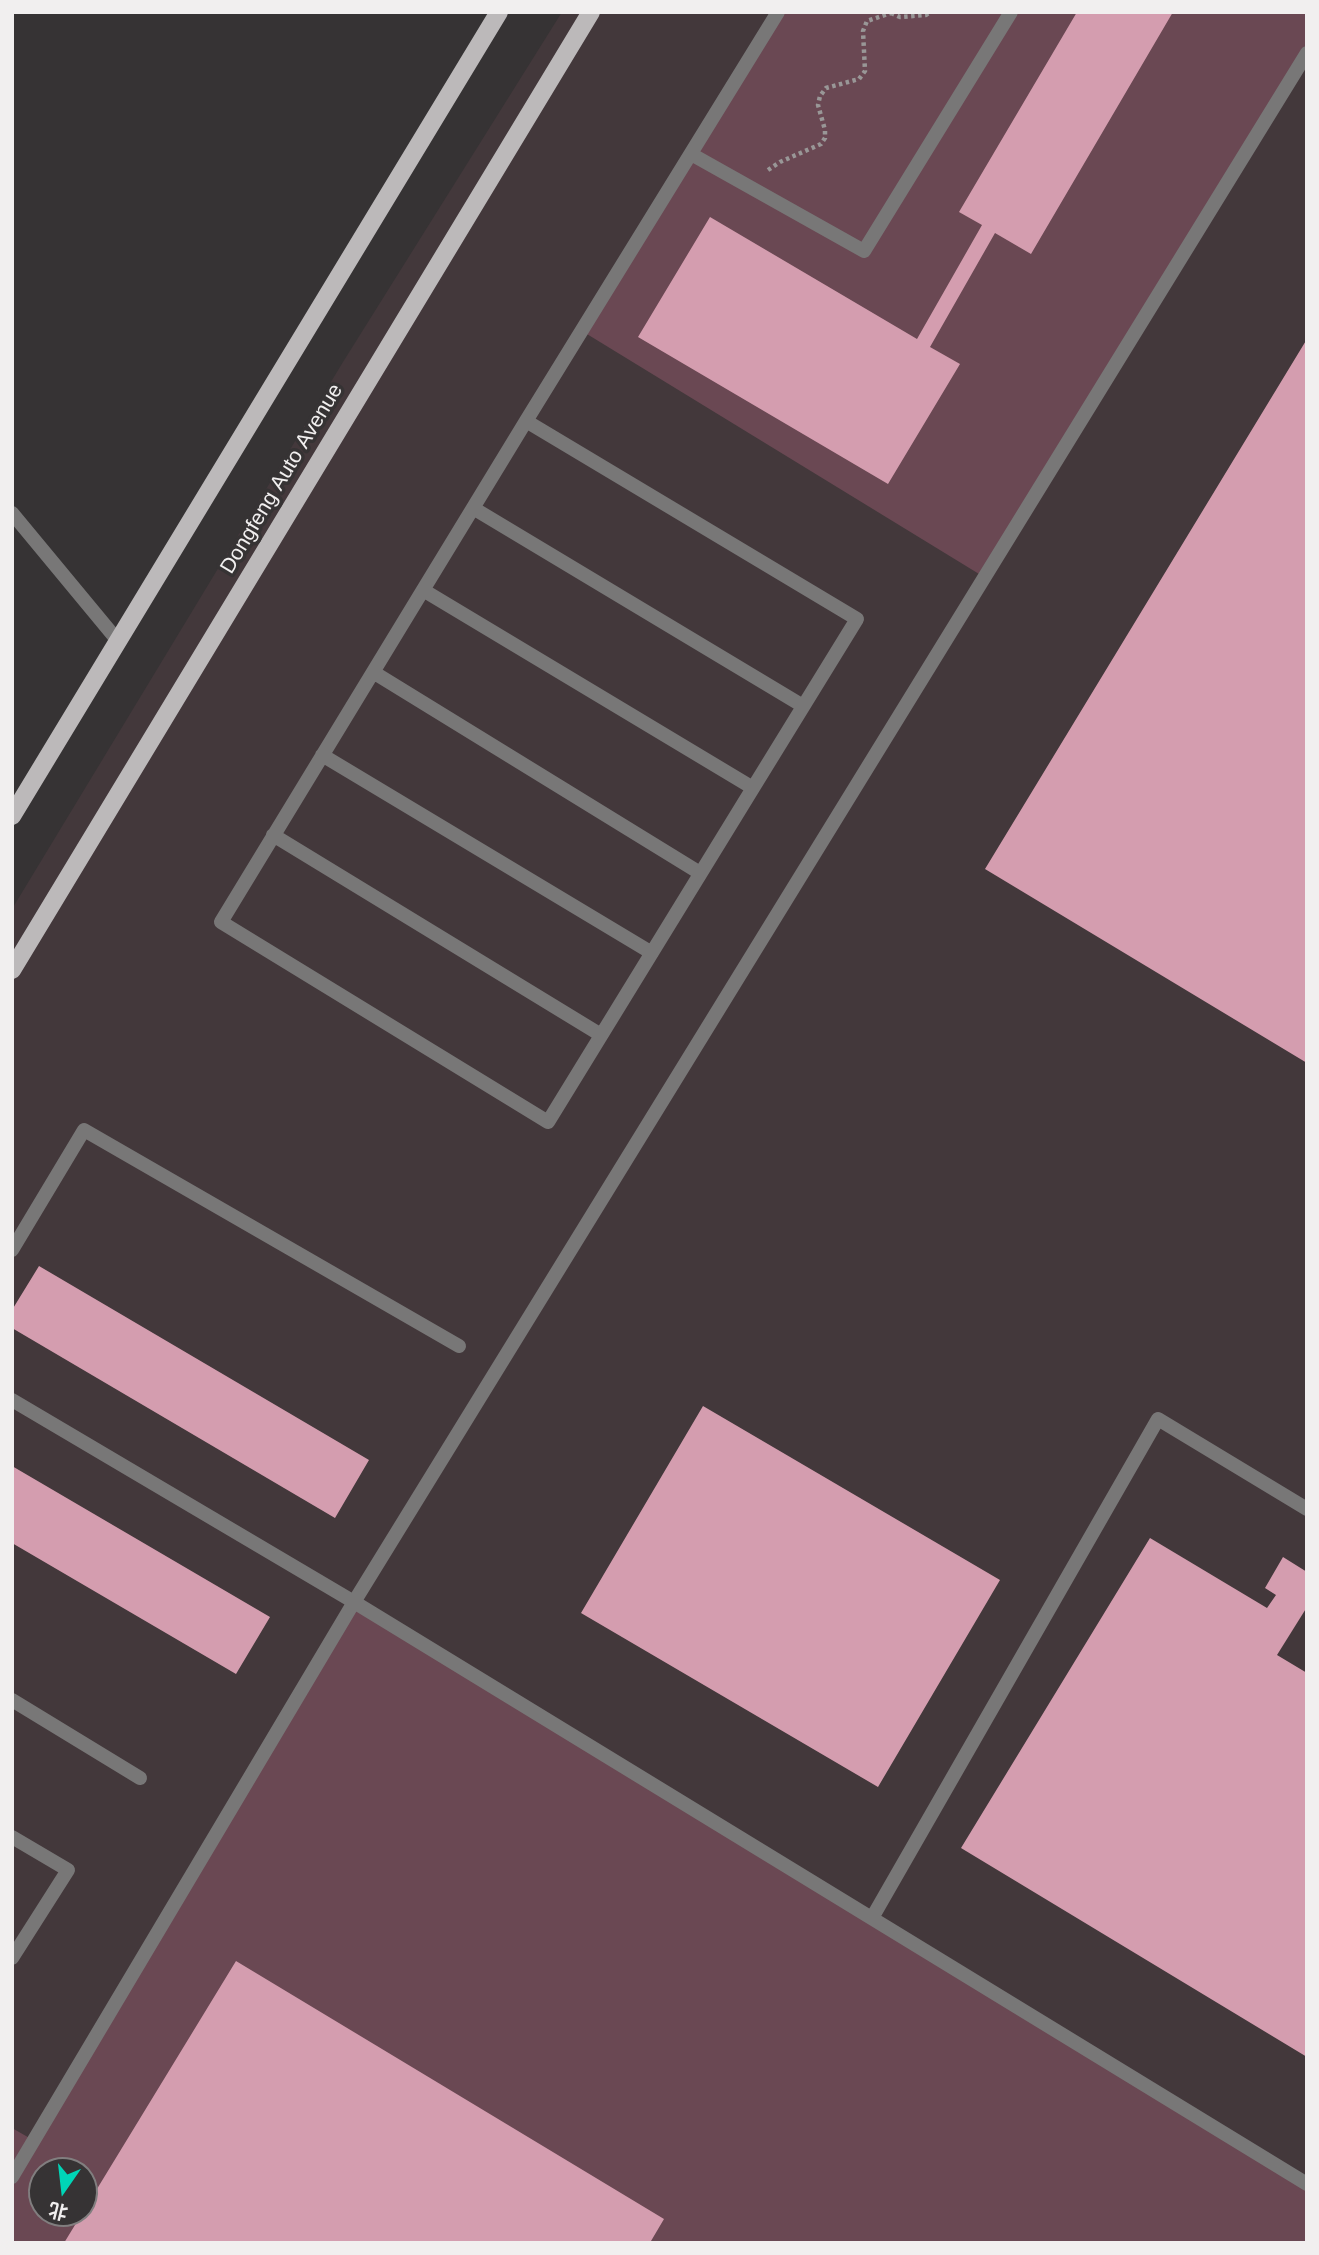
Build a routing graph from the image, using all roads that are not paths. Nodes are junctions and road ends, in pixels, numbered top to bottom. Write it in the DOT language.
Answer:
graph roads {
  1 [pos="499,12"];
  2 [pos="591,12"];
  3 [pos="778,12"];
  4 [pos="1011,12"];
  5 [pos="1307,53"];
  6 [pos="691,154"];
  7 [pos="526,421"];
  8 [pos="473,508"];
  9 [pos="12,513"];
  10 [pos="423,590"];
  11 [pos="118,641"];
  12 [pos="373,671"];
  13 [pos="803,706"];
  14 [pos="323,755"];
  15 [pos="753,788"];
  16 [pos="12,816"];
  17 [pos="273,835"];
  18 [pos="700,873"];
  19 [pos="652,953"];
  20 [pos="12,970"];
  21 [pos="601,1035"];
  22 [pos="12,1250"];
  23 [pos="459,1346"];
  24 [pos="12,1400"];
  25 [pos="1307,1508"];
  26 [pos="355,1602"];
  27 [pos="12,1700"];
  28 [pos="140,1778"];
  29 [pos="12,1837"];
  30 [pos="872,1918"];
  31 [pos="12,1958"];
  32 [pos="12,2177"];
  33 [pos="1307,2184"];
  1 -- 11 [label="main road"];
  2 -- 20 [label="main road, Dongfeng Auto Avenue"];
  3 -- 6 [label="street"];
  4 -- 6 [label="street"];
  5 -- 26 [label="street"];
  6 -- 7 [label="street"];
  7 -- 8 [label="street"];
  7 -- 13 [label="street"];
  8 -- 10 [label="street"];
  8 -- 13 [label="street"];
  9 -- 11 [label="street"];
  10 -- 12 [label="street"];
  10 -- 15 [label="street"];
  11 -- 16 [label="main road"];
  12 -- 14 [label="street"];
  12 -- 18 [label="street"];
  13 -- 15 [label="street"];
  14 -- 17 [label="street"];
  14 -- 19 [label="street"];
  15 -- 18 [label="street"];
  17 -- 21 [label="street"];
  17 -- 21 [label="street"];
  18 -- 19 [label="street"];
  19 -- 21 [label="street"];
  22 -- 23 [label="street"];
  24 -- 26 [label="street"];
  25 -- 30 [label="street"];
  26 -- 30 [label="street"];
  26 -- 32 [label="street"];
  27 -- 28 [label="street"];
  29 -- 31 [label="street"];
  30 -- 33 [label="street"];
}
